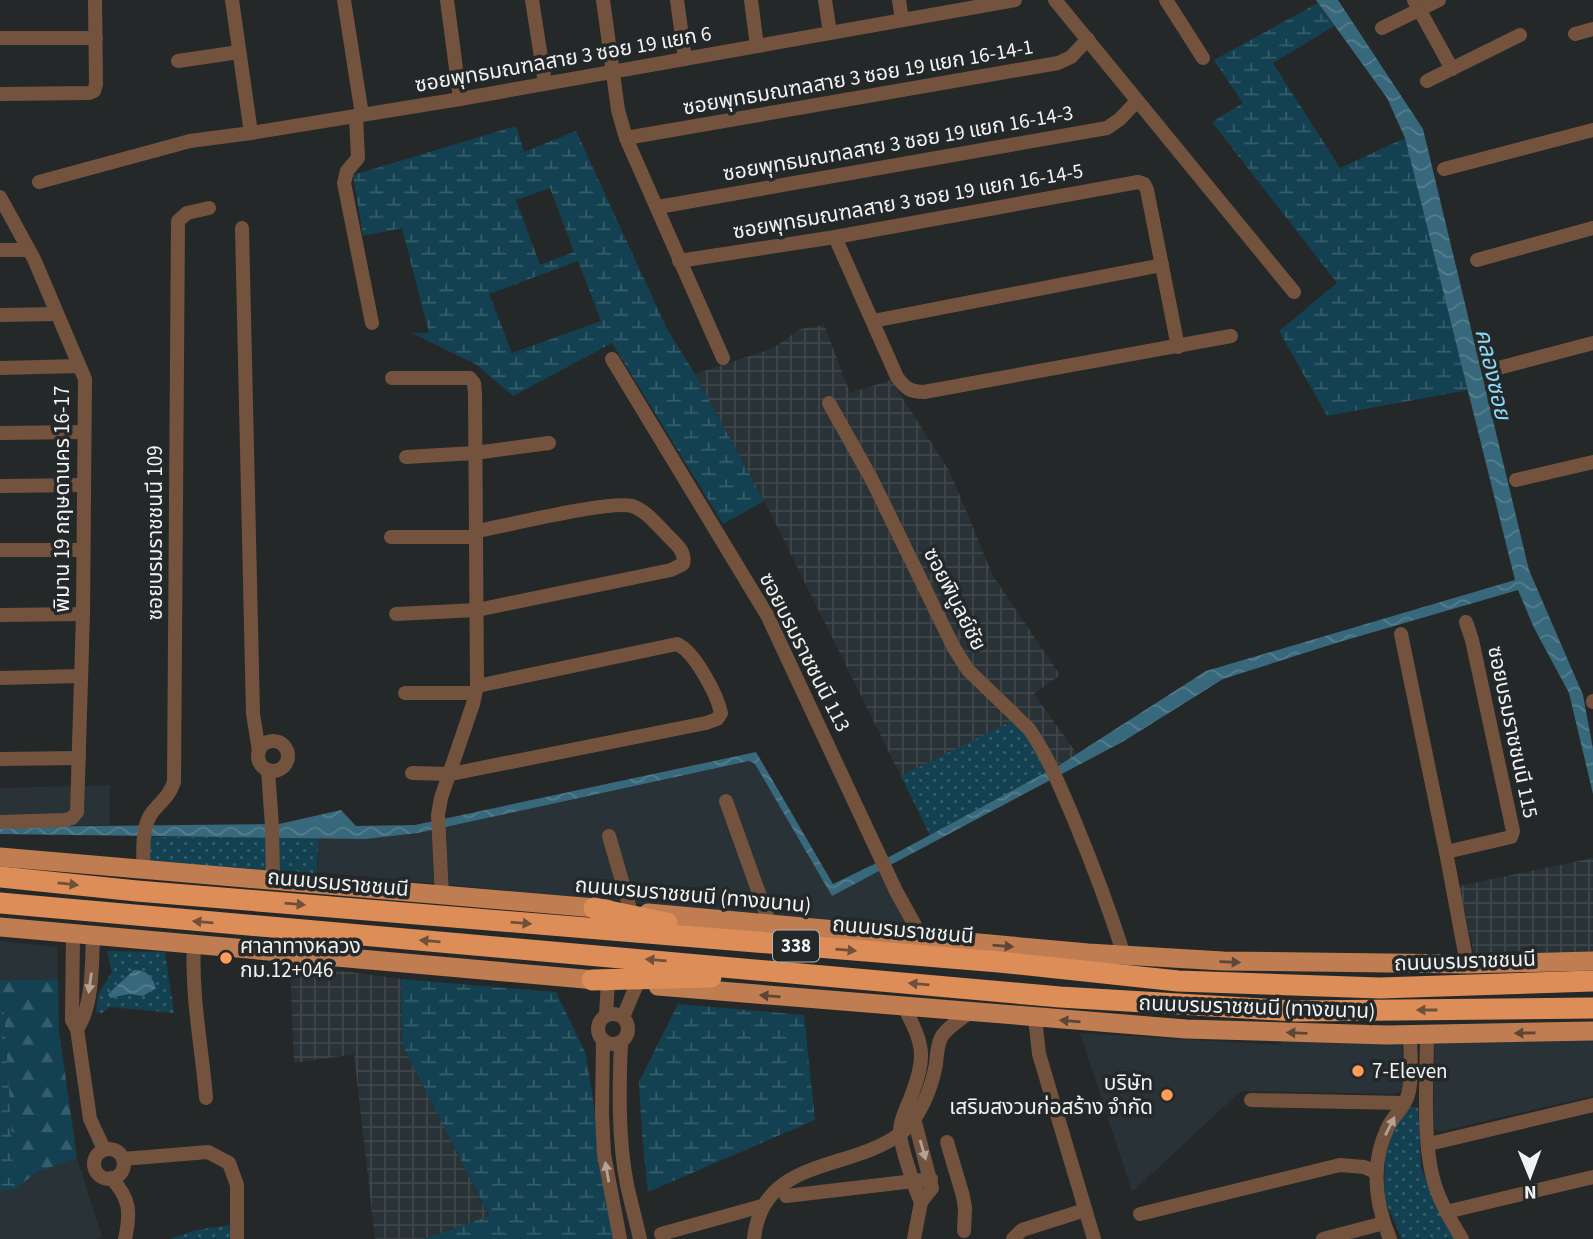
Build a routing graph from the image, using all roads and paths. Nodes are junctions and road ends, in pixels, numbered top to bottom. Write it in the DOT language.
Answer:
graph roads {
  1 [pos="95,0"];
  2 [pos="232,0"];
  3 [pos="344,0"];
  4 [pos="447,0"];
  5 [pos="532,0"];
  6 [pos="603,0"];
  7 [pos="677,0"];
  8 [pos="751,0"];
  9 [pos="825,0"];
  10 [pos="899,0"];
  11 [pos="1015,0"];
  12 [pos="1055,0"];
  13 [pos="1166,0"];
  14 [pos="1439,0"];
  15 [pos="972,4"];
  16 [pos="1417,5"];
  17 [pos="902,20"];
  18 [pos="1382,28"];
  19 [pos="1593,29"];
  20 [pos="830,33"];
  21 [pos="1575,34"];
  22 [pos="1520,35"];
  23 [pos="0,38"];
  24 [pos="96,38"];
  25 [pos="1088,39"];
  26 [pos="757,46"];
  27 [pos="239,52"];
  28 [pos="1203,58"];
  29 [pos="685,59"];
  30 [pos="178,61"];
  31 [pos="1452,69"];
  32 [pos="614,72"];
  33 [pos="1427,81"];
  34 [pos="545,83"];
  35 [pos="0,94"];
  36 [pos="460,99"];
  37 [pos="1137,101"];
  38 [pos="359,116"];
  39 [pos="1593,130"];
  40 [pos="251,134"];
  41 [pos="626,138"];
  42 [pos="1444,169"];
  43 [pos="39,182"];
  44 [pos="0,198"];
  45 [pos="658,207"];
  46 [pos="209,208"];
  47 [pos="242,228"];
  48 [pos="1593,228"];
  49 [pos="835,237"];
  50 [pos="0,250"];
  51 [pos="29,250"];
  52 [pos="1477,260"];
  53 [pos="680,261"];
  54 [pos="1162,265"];
  55 [pos="1294,292"];
  56 [pos="57,314"];
  57 [pos="0,315"];
  58 [pos="873,321"];
  59 [pos="372,323"];
  60 [pos="1231,337"];
  61 [pos="1593,343"];
  62 [pos="1178,347"];
  63 [pos="723,358"];
  64 [pos="612,359"];
  65 [pos="79,366"];
  66 [pos="1502,367"];
  67 [pos="0,368"];
  68 [pos="392,378"];
  69 [pos="829,403"];
  70 [pos="84,432"];
  71 [pos="0,433"];
  72 [pos="549,443"];
  73 [pos="475,453"];
  74 [pos="405,457"];
  75 [pos="1593,462"];
  76 [pos="1516,480"];
  77 [pos="84,485"];
  78 [pos="0,486"];
  79 [pos="476,529"];
  80 [pos="391,537"];
  81 [pos="0,550"];
  82 [pos="82,550"];
  83 [pos="477,610"];
  84 [pos="83,614"];
  85 [pos="397,614"];
  86 [pos="0,615"];
  87 [pos="1466,622"];
  88 [pos="1401,634"];
  89 [pos="81,676"];
  90 [pos="0,678"];
  91 [pos="476,689"];
  92 [pos="405,693"];
  93 [pos="259,751"];
  94 [pos="79,758"];
  95 [pos="0,759"];
  96 [pos="268,770"];
  97 [pos="412,773"];
  98 [pos="451,774"];
  99 [pos="726,801"];
  100 [pos="0,822"];
  101 [pos="609,836"];
  102 [pos="1446,852"];
  103 [pos="0,858"];
  104 [pos="143,870"];
  105 [pos="0,877"];
  106 [pos="273,882"];
  107 [pos="442,896"];
  108 [pos="0,903"];
  109 [pos="594,908"];
  110 [pos="631,912"];
  111 [pos="770,925"];
  112 [pos="0,927"];
  113 [pos="73,934"];
  114 [pos="93,935"];
  115 [pos="922,938"];
  116 [pos="194,944"];
  117 [pos="788,945"];
  118 [pos="1124,955"];
  119 [pos="1593,961"];
  120 [pos="1466,964"];
  121 [pos="822,976"];
  122 [pos="600,980"];
  123 [pos="1593,981"];
  124 [pos="637,984"];
  125 [pos="904,1007"];
  126 [pos="1593,1007"];
  127 [pos="969,1013"];
  128 [pos="606,1015"];
  129 [pos="623,1017"];
  130 [pos="1035,1018"];
  131 [pos="77,1028"];
  132 [pos="1593,1031"];
  133 [pos="1419,1034"];
  134 [pos="603,1040"];
  135 [pos="621,1042"];
  136 [pos="920,1065"];
  137 [pos="936,1066"];
  138 [pos="1427,1093"];
  139 [pos="206,1098"];
  140 [pos="1406,1098"];
  141 [pos="1251,1100"];
  142 [pos="1593,1105"];
  143 [pos="915,1122"];
  144 [pos="900,1135"];
  145 [pos="947,1142"];
  146 [pos="1429,1144"];
  147 [pos="104,1149"];
  148 [pos="123,1158"];
  149 [pos="1376,1172"];
  150 [pos="1593,1177"];
  151 [pos="111,1178"];
  152 [pos="931,1183"];
  153 [pos="959,1184"];
  154 [pos="917,1192"];
  155 [pos="786,1196"];
  156 [pos="762,1206"];
  157 [pos="1086,1210"];
  158 [pos="1446,1212"];
  159 [pos="1140,1214"];
  160 [pos="1384,1223"];
  161 [pos="964,1231"];
  162 [pos="661,1234"];
  163 [pos="125,1239"];
  164 [pos="237,1239"];
  165 [pos="620,1239"];
  166 [pos="640,1239"];
  167 [pos="754,1239"];
  168 [pos="914,1239"];
  169 [pos="1013,1239"];
  170 [pos="1094,1239"];
  171 [pos="1323,1239"];
  172 [pos="1390,1239"];
  173 [pos="1462,1239"];
  1 -- 24 [label="street"];
  2 -- 27 [label="street"];
  3 -- 38 [label="street"];
  4 -- 36 [label="street"];
  5 -- 34 [label="street"];
  6 -- 32 [label="street"];
  7 -- 29 [label="street"];
  8 -- 26 [label="street"];
  9 -- 20 [label="street"];
  10 -- 17 [label="street"];
  11 -- 15 [label="street, ซอยพุทธมณฑลสาย 3 ซอย 19 แยก 6"];
  12 -- 25 [label="street"];
  13 -- 28 [label="street"];
  14 -- 16 [label="street"];
  15 -- 17 [label="street, ซอยพุทธมณฑลสาย 3 ซอย 19 แยก 6"];
  16 -- 18 [label="street"];
  16 -- 31 [label="street"];
  17 -- 20 [label="street, ซอยพุทธมณฑลสาย 3 ซอย 19 แยก 6"];
  19 -- 21 [label="street"];
  20 -- 26 [label="street, ซอยพุทธมณฑลสาย 3 ซอย 19 แยก 6"];
  22 -- 31 [label="street"];
  23 -- 24 [label="street"];
  24 -- 35 [label="street"];
  25 -- 37 [label="street"];
  25 -- 41 [label="street, ซอยพุทธมณฑลสาย 3 ซอย 19 แยก 16-14-1"];
  26 -- 29 [label="street, ซอยพุทธมณฑลสาย 3 ซอย 19 แยก 6"];
  27 -- 30 [label="street"];
  27 -- 40 [label="street"];
  29 -- 32 [label="street, ซอยพุทธมณฑลสาย 3 ซอย 19 แยก 6"];
  31 -- 33 [label="street"];
  32 -- 34 [label="street, ซอยพุทธมณฑลสาย 3 ซอย 19 แยก 6"];
  32 -- 41 [label="street"];
  34 -- 36 [label="street, ซอยพุทธมณฑลสาย 3 ซอย 19 แยก 6"];
  36 -- 38 [label="street, ซอยพุทธมณฑลสาย 3 ซอย 19 แยก 6"];
  37 -- 45 [label="street, ซอยพุทธมณฑลสาย 3 ซอย 19 แยก 16-14-3"];
  37 -- 55 [label="street"];
  38 -- 40 [label="street, ซอยพุทธมณฑลสาย 3 ซอย 19 แยก 6"];
  38 -- 59 [label="street"];
  39 -- 42 [label="street"];
  40 -- 43 [label="street, ซอยพุทธมณฑลสาย 3 ซอย 19 แยก 6"];
  41 -- 45 [label="street"];
  44 -- 51 [label="street, พิมาน 19 กฤษดานคร 16-17"];
  45 -- 53 [label="street"];
  46 -- 104 [label="street, ซอยบรมราชชนนี 109"];
  47 -- 93 [label="street"];
  48 -- 52 [label="street"];
  49 -- 53 [label="street, ซอยพุทธมณฑลสาย 3 ซอย 19 แยก 16-14-5"];
  49 -- 54 [label="street, ซอยพุทธมณฑลสาย 3 ซอย 19 แยก 16-14-5"];
  49 -- 58 [label="street"];
  50 -- 51 [label="street"];
  51 -- 56 [label="street, พิมาน 19 กฤษดานคร 16-17"];
  53 -- 63 [label="street"];
  54 -- 58 [label="street"];
  54 -- 62 [label="street"];
  56 -- 57 [label="street"];
  56 -- 65 [label="street, พิมาน 19 กฤษดานคร 16-17"];
  58 -- 62 [label="street"];
  60 -- 62 [label="street"];
  61 -- 66 [label="street"];
  64 -- 115 [label="street, ซอยบรมราชชนนี 113"];
  65 -- 67 [label="street"];
  65 -- 70 [label="street, พิมาน 19 กฤษดานคร 16-17"];
  68 -- 73 [label="street"];
  69 -- 118 [label="street, ซอยพิบูลย์ชัย"];
  70 -- 71 [label="street"];
  70 -- 77 [label="street, พิมาน 19 กฤษดานคร 16-17"];
  72 -- 73 [label="street"];
  73 -- 74 [label="street"];
  73 -- 79 [label="street"];
  75 -- 76 [label="street"];
  77 -- 78 [label="street"];
  77 -- 82 [label="street, พิมาน 19 กฤษดานคร 16-17"];
  79 -- 80 [label="street"];
  79 -- 83 [label="street"];
  79 -- 83 [label="street"];
  81 -- 82 [label="street"];
  82 -- 84 [label="street, พิมาน 19 กฤษดานคร 16-17"];
  83 -- 85 [label="street"];
  83 -- 91 [label="street"];
  84 -- 86 [label="street"];
  84 -- 89 [label="street, พิมาน 19 กฤษดานคร 16-17"];
  87 -- 102 [label="street, ซอยบรมราชชนนี 115"];
  88 -- 102 [label="street"];
  89 -- 90 [label="street"];
  89 -- 94 [label="street, พิมาน 19 กฤษดานคร 16-17"];
  91 -- 92 [label="street"];
  91 -- 98 [label="street"];
  91 -- 98 [label="street"];
  93 -- 96 [label="street"];
  93 -- 96 [label="street"];
  94 -- 95 [label="street"];
  94 -- 100 [label="street, พิมาน 19 กฤษดานคร 16-17"];
  96 -- 106 [label="street"];
  97 -- 98 [label="street"];
  98 -- 107 [label="street"];
  99 -- 111 [label="street"];
  101 -- 110 [label="street"];
  102 -- 120 [label="street"];
  103 -- 104 [label="main road, ถนนบรมราชชนนี (ทางขนาน) / 338"];
  104 -- 106 [label="main road, ถนนบรมราชชนนี (ทางขนาน) / 338"];
  105 -- 117 [label="highway, ถนนบรมราชชนนี / 338, one-way"];
  106 -- 107 [label="main road, ถนนบรมราชชนนี (ทางขนาน) / 338"];
  107 -- 109 [label="main road, ถนนบรมราชชนนี (ทางขนาน) / 338"];
  121 -- 108 [label="highway, 338, one-way"];
  109 -- 110 [label="main road, ถนนบรมราชชนนี (ทางขนาน) / 338"];
  109 -- 117 [label="highway"];
  110 -- 111 [label="main road, ถนนบรมราชชนนี (ทางขนาน) / 338"];
  111 -- 115 [label="main road, ถนนบรมราชชนนี (ทางขนาน) / 338"];
  112 -- 113 [label="main road, ถนนบรมราชชนนี (ทางขนาน)"];
  113 -- 114 [label="main road, ถนนบรมราชชนนี (ทางขนาน)"];
  113 -- 131 [label="street"];
  114 -- 116 [label="main road, ถนนบรมราชชนนี (ทางขนาน)"];
  114 -- 131 [label="street, one-way"];
  115 -- 118 [label="main road, ถนนบรมราชชนนี (ทางขนาน) / 338, one-way"];
  116 -- 122 [label="main road, ถนนบรมราชชนนี (ทางขนาน)"];
  116 -- 139 [label="street"];
  117 -- 123 [label="highway, ถนนบรมราชชนนี / 338, one-way"];
  118 -- 120 [label="main road, ถนนบรมราชชนนี (ทางขนาน) / 338, one-way"];
  119 -- 120 [label="main road, ถนนบรมราชชนนี (ทางขนาน) / 338"];
  121 -- 122 [label="highway"];
  126 -- 121 [label="highway, 338, one-way"];
  122 -- 124 [label="main road, ถนนบรมราชชนนี (ทางขนาน)"];
  122 -- 128 [label="street"];
  125 -- 124 [label="main road, ถนนบรมราชชนนี (ทางขนาน), one-way"];
  124 -- 129 [label="street"];
  125 -- 127 [label="main road, ถนนบรมราชชนนี (ทางขนาน)"];
  125 -- 136 [label="street"];
  127 -- 130 [label="main road, ถนนบรมราชชนนี (ทางขนาน)"];
  127 -- 137 [label="street"];
  128 -- 129 [label="street"];
  128 -- 134 [label="street"];
  129 -- 135 [label="street"];
  133 -- 130 [label="main road, ถนนบรมราชชนนี (ทางขนาน), one-way"];
  130 -- 157 [label="street"];
  131 -- 147 [label="street"];
  132 -- 133 [label="main road, ถนนบรมราชชนนี (ทางขนาน), one-way"];
  133 -- 138 [label="street"];
  133 -- 140 [label="street"];
  134 -- 135 [label="street"];
  165 -- 134 [label="street, one-way"];
  135 -- 166 [label="street"];
  136 -- 137 [label="street"];
  136 -- 144 [label="street"];
  137 -- 143 [label="street"];
  138 -- 140 [label="street"];
  138 -- 146 [label="street"];
  140 -- 141 [label="street"];
  149 -- 140 [label="street, one-way"];
  142 -- 146 [label="street"];
  143 -- 144 [label="street"];
  143 -- 152 [label="street, one-way"];
  144 -- 154 [label="street"];
  144 -- 156 [label="street"];
  145 -- 153 [label="street"];
  146 -- 158 [label="street"];
  147 -- 148 [label="street"];
  147 -- 151 [label="street"];
  148 -- 151 [label="street"];
  148 -- 164 [label="street"];
  149 -- 159 [label="street"];
  149 -- 160 [label="street"];
  150 -- 158 [label="street"];
  151 -- 163 [label="street"];
  152 -- 153 [label="street"];
  152 -- 154 [label="street"];
  153 -- 161 [label="street"];
  154 -- 155 [label="street"];
  154 -- 168 [label="street"];
  156 -- 162 [label="street"];
  156 -- 167 [label="street"];
  157 -- 169 [label="street"];
  157 -- 170 [label="street"];
  158 -- 173 [label="street"];
  160 -- 171 [label="street"];
  160 -- 172 [label="street"];
}
